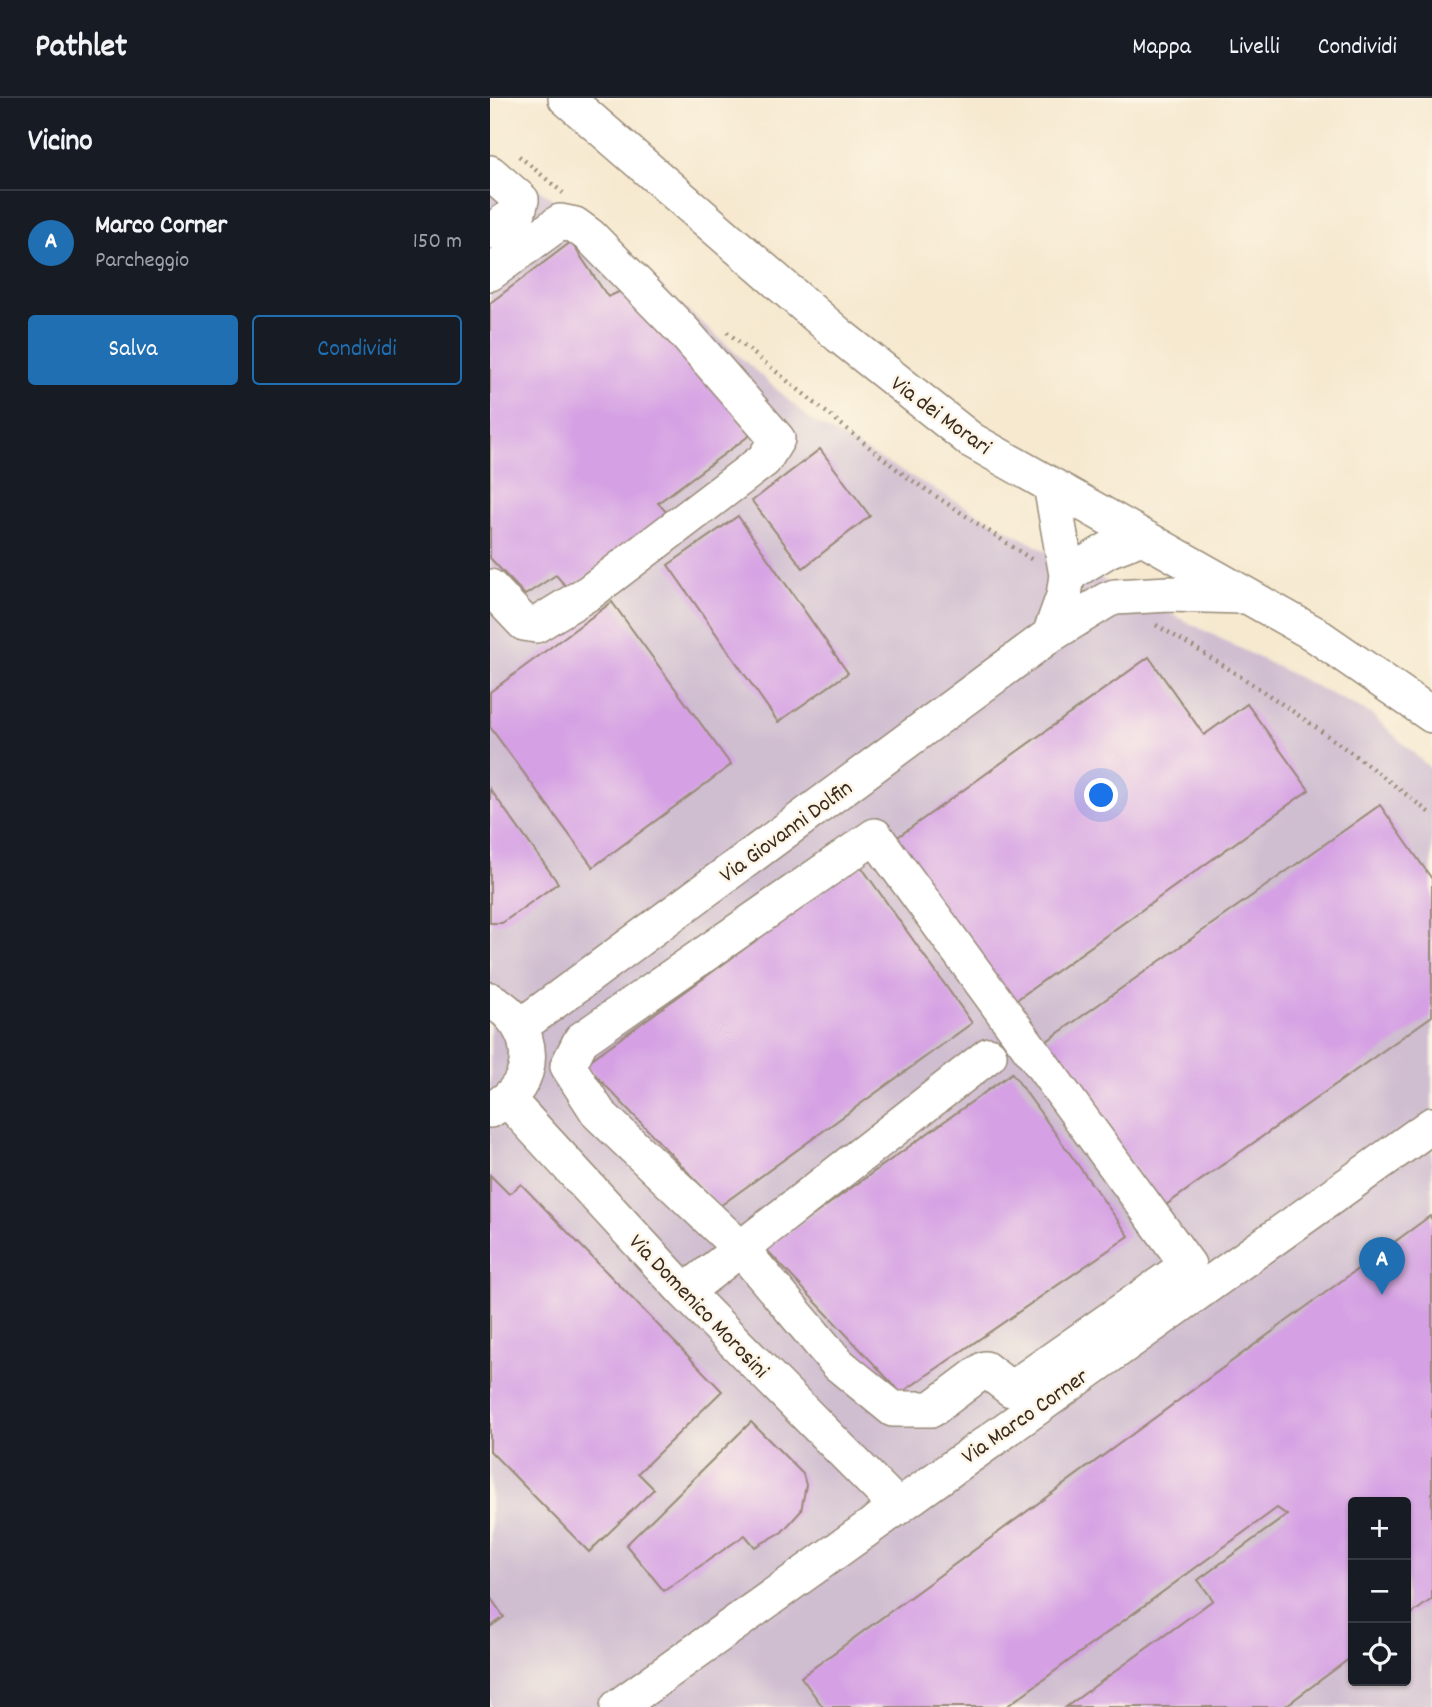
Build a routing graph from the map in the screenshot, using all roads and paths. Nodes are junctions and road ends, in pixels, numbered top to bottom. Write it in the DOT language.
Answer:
graph roads {
  1 [pos="565,98"];
  2 [pos="502,163"];
  3 [pos="566,196"];
  4 [pos="490,232"];
  5 [pos="490,273"];
  6 [pos="724,330"];
  7 [pos="1051,485"];
  8 [pos="1142,537"];
  9 [pos="1066,579"];
  10 [pos="490,587"];
  11 [pos="1250,596"];
  12 [pos="1115,597"];
  13 [pos="1153,624"];
  14 [pos="1050,635"];
  15 [pos="1432,716"];
  16 [pos="1432,815"];
  17 [pos="490,1000"];
  18 [pos="521,1026"];
  19 [pos="989,1055"];
  20 [pos="499,1105"];
  21 [pos="1432,1125"];
  22 [pos="741,1249"];
  23 [pos="685,1292"];
  24 [pos="1127,1325"];
  25 [pos="1018,1401"];
  26 [pos="897,1506"];
  27 [pos="618,1707"];
  1 -- 7 [label="street, Via dei Morari"];
  2 -- 3 [label="path"];
  2 -- 4 [label="street"];
  5 -- 10 [label="street"];
  6 -- 9 [label="path"];
  7 -- 8 [label="street, Via dei Morari"];
  7 -- 9 [label="street"];
  8 -- 9 [label="street"];
  8 -- 11 [label="street, Via dei Morari"];
  8 -- 12 [label="street"];
  9 -- 14 [label="street"];
  11 -- 12 [label="street, Via Giovanni Dolfin"];
  11 -- 15 [label="street, Via dei Morari"];
  12 -- 14 [label="street, Via Giovanni Dolfin"];
  13 -- 16 [label="path"];
  14 -- 18 [label="street, Via Giovanni Dolfin"];
  17 -- 18 [label="street"];
  18 -- 20 [label="street"];
  19 -- 22 [label="street"];
  20 -- 23 [label="street, Via Domenico Morosini"];
  21 -- 24 [label="street, Via Marco Corner"];
  22 -- 23 [label="street"];
  22 -- 24 [label="street"];
  22 -- 25 [label="street"];
  23 -- 26 [label="street, Via Domenico Morosini"];
  24 -- 25 [label="street, Via Marco Corner"];
  25 -- 26 [label="street, Via Marco Corner"];
  26 -- 27 [label="street, Via Marco Corner"];
}
